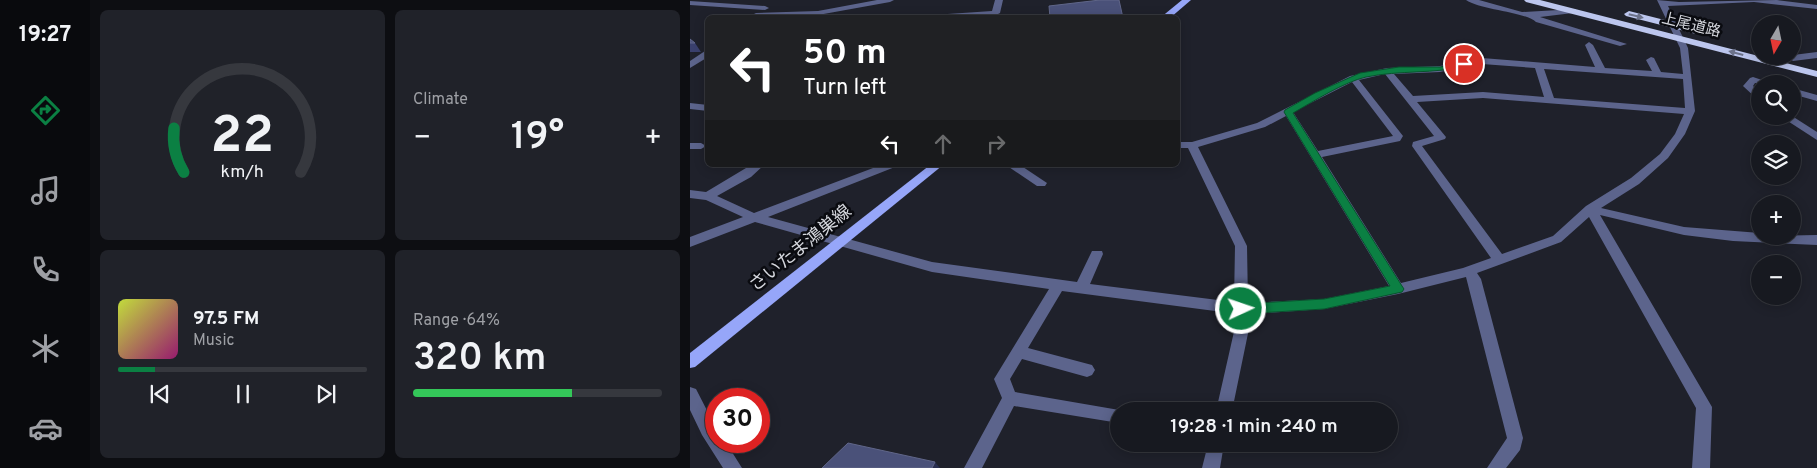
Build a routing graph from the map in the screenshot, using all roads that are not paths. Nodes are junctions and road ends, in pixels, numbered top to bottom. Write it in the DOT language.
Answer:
graph roads {
  1 [pos="773,0"];
  2 [pos="890,0"];
  3 [pos="999,0"];
  4 [pos="1187,0"];
  5 [pos="1470,0"];
  6 [pos="1529,0"];
  7 [pos="1751,0"];
  8 [pos="1756,0"];
  9 [pos="1662,1"];
  10 [pos="690,3"];
  11 [pos="1593,5"];
  12 [pos="1572,6"];
  13 [pos="765,8"];
  14 [pos="1817,8"];
  15 [pos="1620,12"];
  16 [pos="756,15"];
  17 [pos="776,15"];
  18 [pos="965,15"];
  19 [pos="1168,15"];
  20 [pos="1534,15"];
  21 [pos="1674,26"];
  22 [pos="1702,33"];
  23 [pos="1680,38"];
  24 [pos="1731,41"];
  25 [pos="1623,44"];
  26 [pos="1589,45"];
  27 [pos="1751,47"];
  28 [pos="704,54"];
  29 [pos="1817,55"];
  30 [pos="1801,56"];
  31 [pos="1651,60"];
  32 [pos="1801,60"];
  33 [pos="1817,64"];
  34 [pos="690,65"];
  35 [pos="1539,66"];
  36 [pos="1386,71"];
  37 [pos="1602,71"];
  38 [pos="1817,74"];
  39 [pos="1658,75"];
  40 [pos="1353,78"];
  41 [pos="1688,78"];
  42 [pos="1801,94"];
  43 [pos="1817,98"];
  44 [pos="1410,99"];
  45 [pos="1550,100"];
  46 [pos="690,106"];
  47 [pos="705,108"];
  48 [pos="1690,111"];
  49 [pos="1288,112"];
  50 [pos="1799,125"];
  51 [pos="1817,137"];
  52 [pos="1180,145"];
  53 [pos="1192,145"];
  54 [pos="1315,155"];
  55 [pos="756,167"];
  56 [pos="886,167"];
  57 [pos="934,167"];
  58 [pos="1015,167"];
  59 [pos="1041,184"];
  60 [pos="690,194"];
  61 [pos="708,196"];
  62 [pos="1590,209"];
  63 [pos="753,217"];
  64 [pos="1817,240"];
  65 [pos="690,242"];
  66 [pos="839,242"];
  67 [pos="1097,254"];
  68 [pos="1500,260"];
  69 [pos="1469,271"];
  70 [pos="1058,285"];
  71 [pos="1081,288"];
  72 [pos="1398,289"];
  73 [pos="1243,309"];
  74 [pos="1018,352"];
  75 [pos="690,362"];
  76 [pos="1087,370"];
  77 [pos="690,394"];
  78 [pos="1010,398"];
  79 [pos="1226,402"];
  80 [pos="1110,415"];
  81 [pos="1214,452"];
  82 [pos="733,468"];
  83 [pos="973,468"];
  84 [pos="1211,468"];
  85 [pos="1496,468"];
  86 [pos="1701,468"];
  1 -- 13 [label="street"];
  2 -- 17 [label="street"];
  3 -- 18 [label="street"];
  4 -- 19 [label="main road"];
  5 -- 20 [label="street"];
  6 -- 12 [label="highway, 上尾道路"];
  7 -- 9 [label="street"];
  8 -- 14 [label="street"];
  9 -- 21 [label="street"];
  10 -- 13 [label="street"];
  11 -- 12 [label="highway, 上尾道路"];
  12 -- 20 [label="street"];
  12 -- 23 [label="highway, 上尾道路"];
  13 -- 16 [label="street"];
  15 -- 21 [label="highway, 上尾道路, one-way"];
  20 -- 25 [label="street"];
  21 -- 22 [label="highway, 上尾道路"];
  21 -- 23 [label="street"];
  38 -- 23 [label="highway, 上尾道路, one-way"];
  23 -- 41 [label="street"];
  24 -- 27 [label="highway, 上尾道路"];
  26 -- 37 [label="street"];
  28 -- 34 [label="street"];
  29 -- 30 [label="street"];
  31 -- 39 [label="street"];
  32 -- 33 [label="highway"];
  35 -- 36 [label="street"];
  35 -- 37 [label="street"];
  35 -- 45 [label="street"];
  36 -- 40 [label="street"];
  36 -- 44 [label="street"];
  37 -- 39 [label="street"];
  39 -- 41 [label="street"];
  40 -- 49 [label="street"];
  40 -- 54 [label="street"];
  41 -- 48 [label="street"];
  42 -- 43 [label="street"];
  44 -- 45 [label="street"];
  44 -- 68 [label="street"];
  45 -- 48 [label="street"];
  46 -- 47 [label="street"];
  48 -- 62 [label="street"];
  49 -- 53 [label="street"];
  49 -- 54 [label="street"];
  50 -- 51 [label="street"];
  52 -- 53 [label="street"];
  53 -- 73 [label="street"];
  54 -- 72 [label="street"];
  55 -- 61 [label="street"];
  56 -- 63 [label="street"];
  57 -- 66 [label="main road, さいたま鴻巣線"];
  58 -- 59 [label="street"];
  60 -- 61 [label="street"];
  61 -- 63 [label="street"];
  62 -- 64 [label="street"];
  62 -- 68 [label="street"];
  62 -- 86 [label="street"];
  63 -- 65 [label="street"];
  63 -- 66 [label="street"];
  66 -- 70 [label="street"];
  66 -- 75 [label="main road, さいたま鴻巣線"];
  67 -- 71 [label="street"];
  68 -- 69 [label="street"];
  69 -- 72 [label="street"];
  69 -- 85 [label="street"];
  70 -- 71 [label="street"];
  70 -- 74 [label="street"];
  71 -- 73 [label="street"];
  72 -- 73 [label="street"];
  73 -- 79 [label="street"];
  74 -- 76 [label="street"];
  74 -- 78 [label="street"];
  77 -- 82 [label="street"];
  78 -- 80 [label="street"];
  78 -- 83 [label="street"];
  81 -- 84 [label="street"];
}
